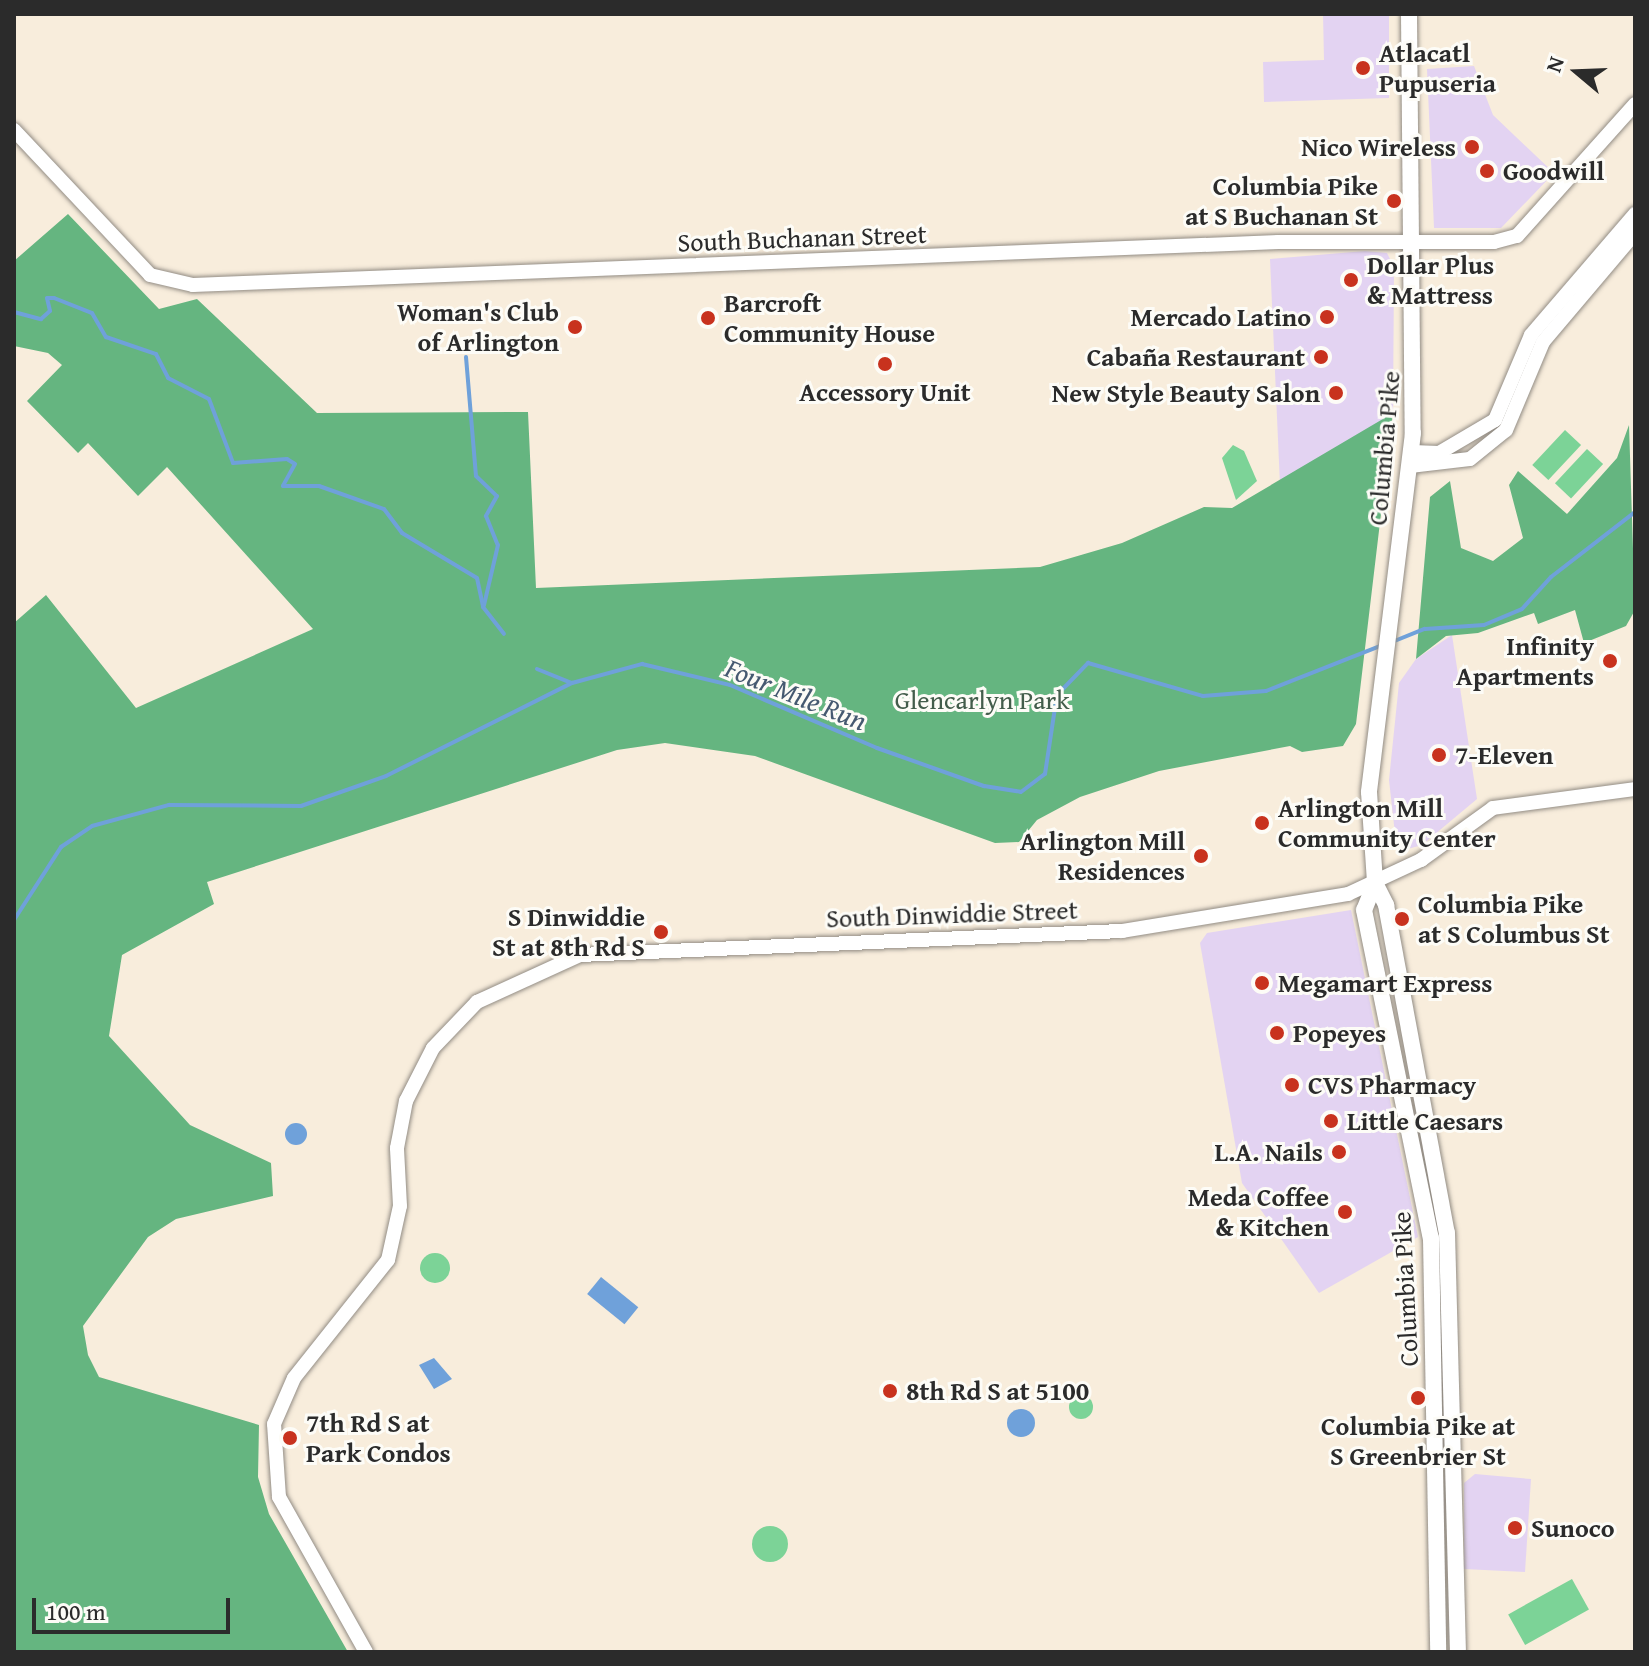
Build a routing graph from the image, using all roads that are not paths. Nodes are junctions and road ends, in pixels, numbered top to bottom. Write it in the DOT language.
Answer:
graph roads {
  1 [pos="1409,14"];
  2 [pos="1635,104"];
  3 [pos="14,130"];
  4 [pos="1635,214"];
  5 [pos="1635,233"];
  6 [pos="1413,242"];
  7 [pos="1411,459"];
  8 [pos="1635,789"];
  9 [pos="1375,883"];
  10 [pos="366,1652"];
  11 [pos="1438,1652"];
  12 [pos="1458,1652"];
  1 -- 6 [label="main road, Columbia Pike"];
  2 -- 6 [label="street, South Buchanan Street"];
  3 -- 6 [label="street, South Buchanan Street"];
  4 -- 7 [label="street"];
  5 -- 7 [label="street"];
  6 -- 7 [label="main road, Columbia Pike"];
  7 -- 9 [label="main road, Columbia Pike"];
  8 -- 9 [label="street, South Dinwiddie Street"];
  9 -- 10 [label="street, South Dinwiddie Street"];
  9 -- 11 [label="main road, Columbia Pike"];
  9 -- 12 [label="main road, Columbia Pike"];
}
